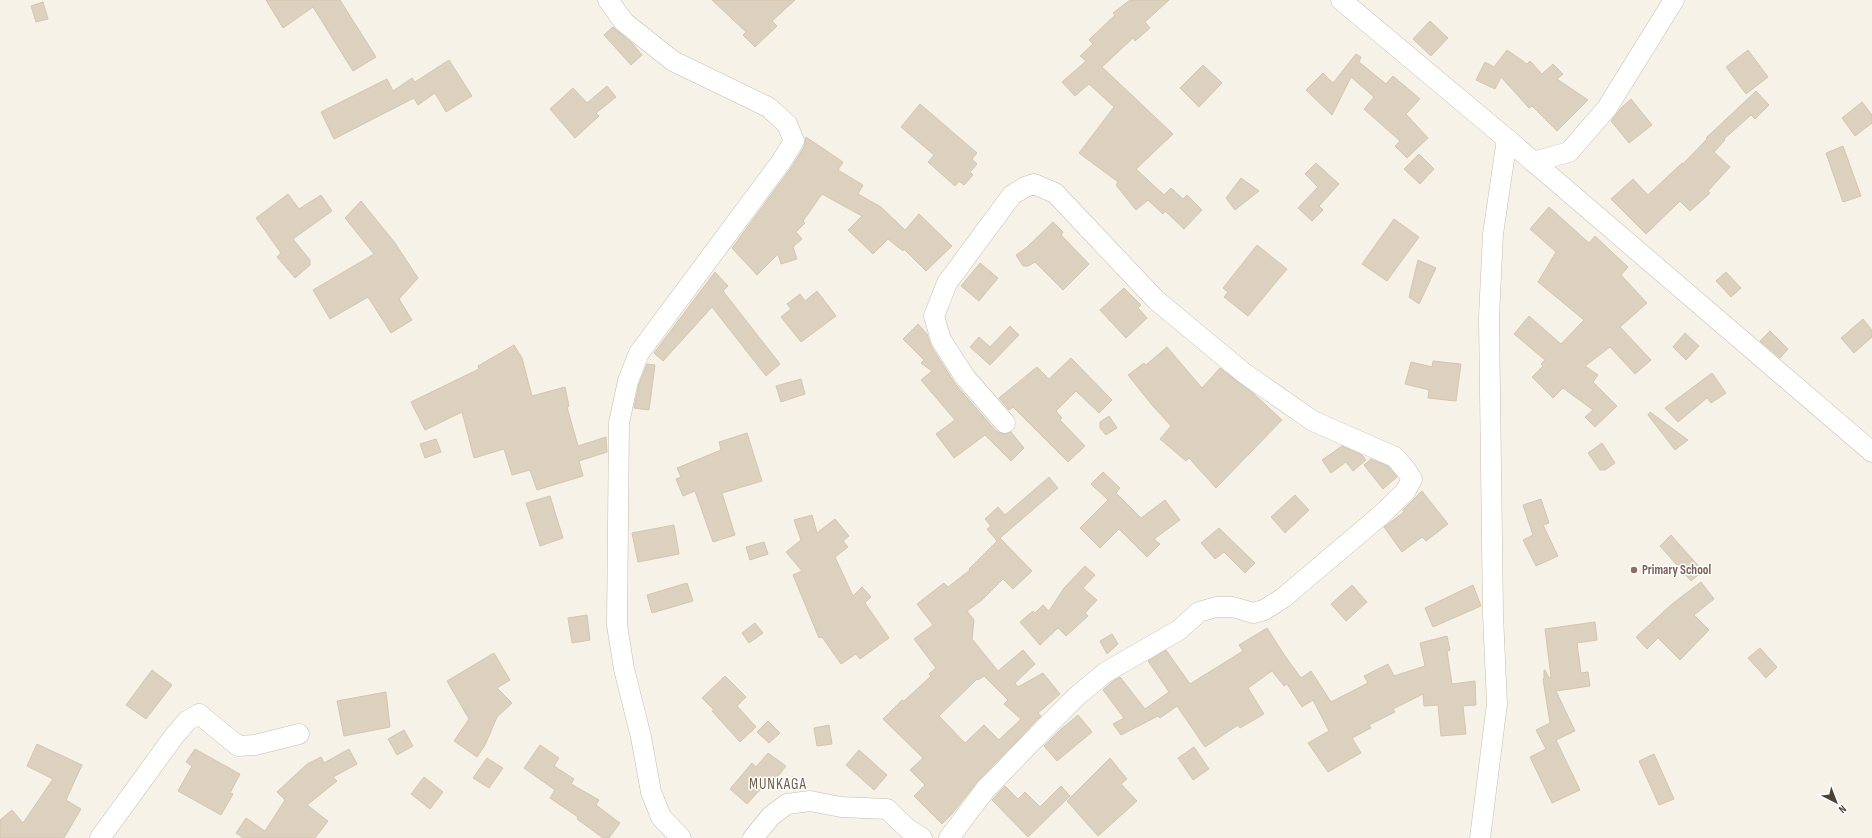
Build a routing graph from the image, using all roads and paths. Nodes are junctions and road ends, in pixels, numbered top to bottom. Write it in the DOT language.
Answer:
graph roads {
  1 [pos="608,0"];
  2 [pos="1341,0"];
  3 [pos="1674,0"];
  4 [pos="1507,139"];
  5 [pos="1533,162"];
  6 [pos="1005,423"];
  7 [pos="1872,452"];
  8 [pos="299,734"];
  9 [pos="100,838"];
  10 [pos="681,838"];
  11 [pos="753,838"];
  12 [pos="922,838"];
  13 [pos="949,838"];
  14 [pos="1480,838"];
  1 -- 10 [label="street"];
  2 -- 4 [label="street"];
  3 -- 5 [label="street"];
  4 -- 5 [label="street"];
  4 -- 14 [label="street"];
  5 -- 7 [label="street"];
  6 -- 13 [label="street"];
  8 -- 9 [label="street"];
  11 -- 12 [label="street"];
}
